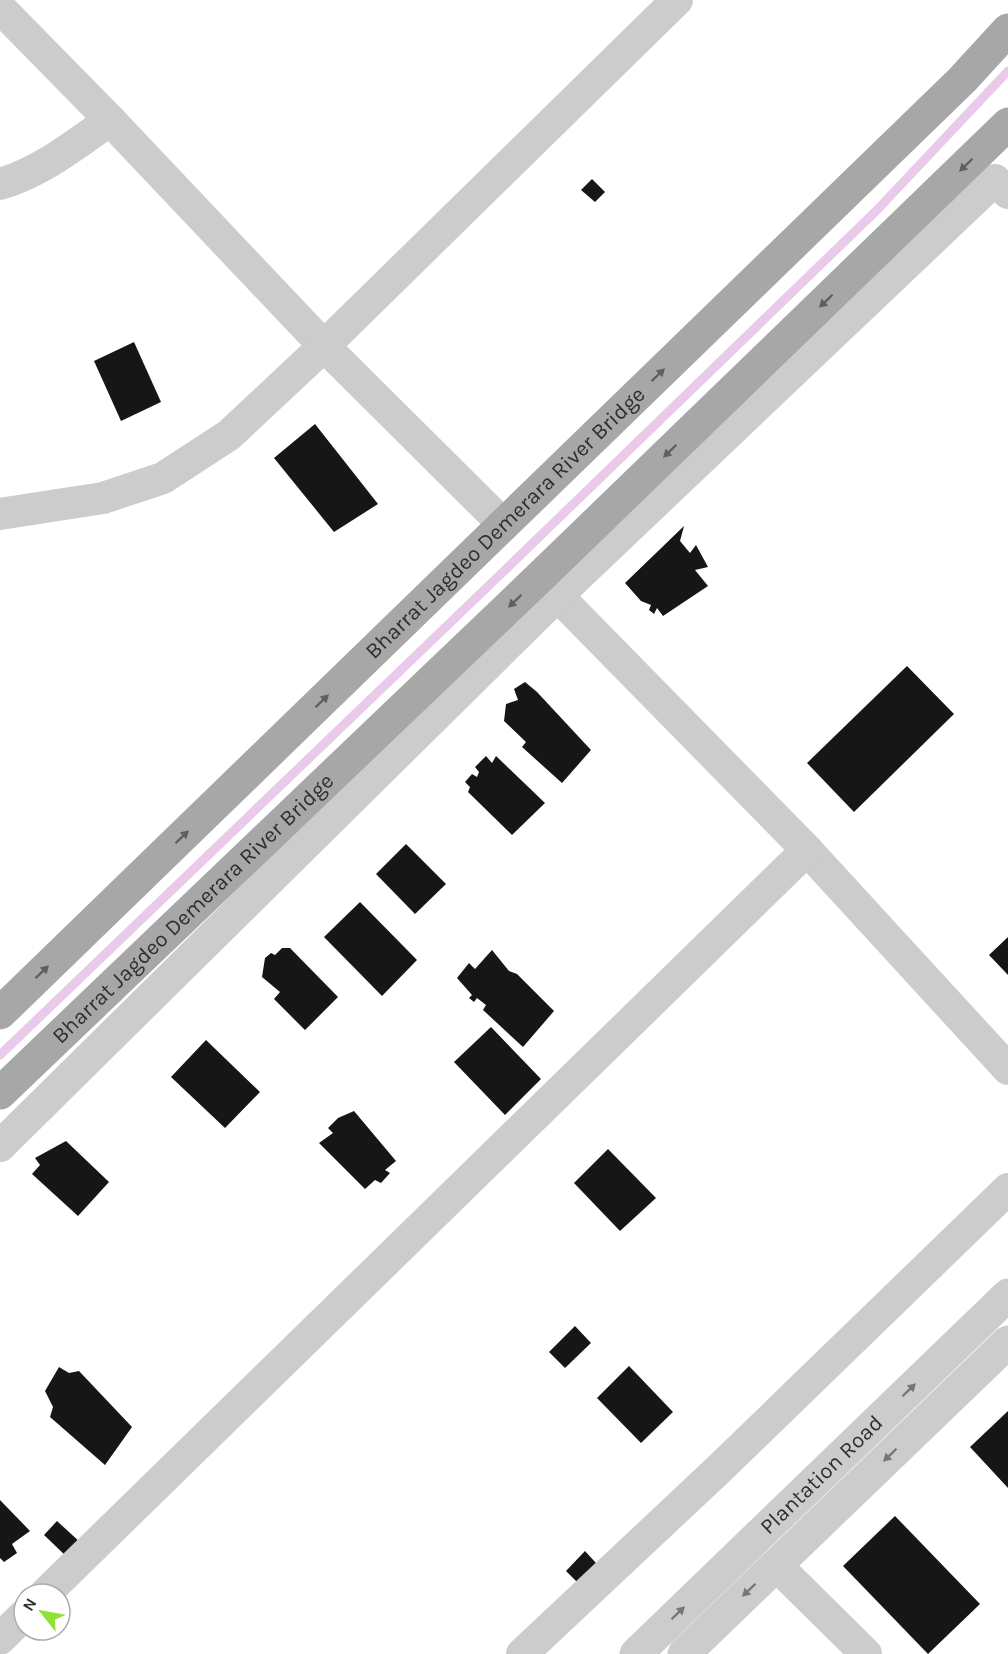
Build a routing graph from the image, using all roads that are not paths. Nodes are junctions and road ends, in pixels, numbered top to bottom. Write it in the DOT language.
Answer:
graph roads {
  1 [pos="677,0"];
  2 [pos="0,8"];
  3 [pos="1008,30"];
  4 [pos="110,120"];
  5 [pos="1008,124"];
  6 [pos="0,184"];
  7 [pos="1008,193"];
  8 [pos="324,346"];
  9 [pos="0,514"];
  10 [pos="504,525"];
  11 [pos="548,587"];
  12 [pos="807,850"];
  13 [pos="0,1013"];
  14 [pos="1008,1069"];
  15 [pos="0,1093"];
  16 [pos="0,1146"];
  17 [pos="1008,1189"];
  18 [pos="1008,1295"];
  19 [pos="1008,1342"];
  20 [pos="776,1565"];
  21 [pos="57,1582"];
  22 [pos="12,1627"];
  23 [pos="0,1639"];
  24 [pos="522,1654"];
  25 [pos="636,1654"];
  26 [pos="684,1654"];
  27 [pos="866,1654"];
  1 -- 8 [label="street"];
  2 -- 4 [label="street"];
  10 -- 3 [label="main road, Bharrat Jagdeo Demerara River Bridge, one-way"];
  4 -- 6 [label="street"];
  4 -- 8 [label="street"];
  5 -- 11 [label="main road, Bharrat Jagdeo Demerara River Bridge, one-way"];
  7 -- 11 [label="street"];
  8 -- 9 [label="street"];
  8 -- 10 [label="street"];
  13 -- 10 [label="main road, Bharrat Jagdeo Demerara River Bridge, one-way"];
  11 -- 12 [label="street"];
  11 -- 15 [label="main road, Bharrat Jagdeo Demerara River Bridge, one-way"];
  11 -- 16 [label="street"];
  12 -- 14 [label="street"];
  12 -- 21 [label="street"];
  17 -- 24 [label="street"];
  25 -- 18 [label="street, Plantation Road, one-way"];
  19 -- 20 [label="street, Plantation Road, one-way"];
  20 -- 26 [label="street, Plantation Road, one-way"];
  20 -- 27 [label="street"];
  22 -- 23 [label="street"];
}
